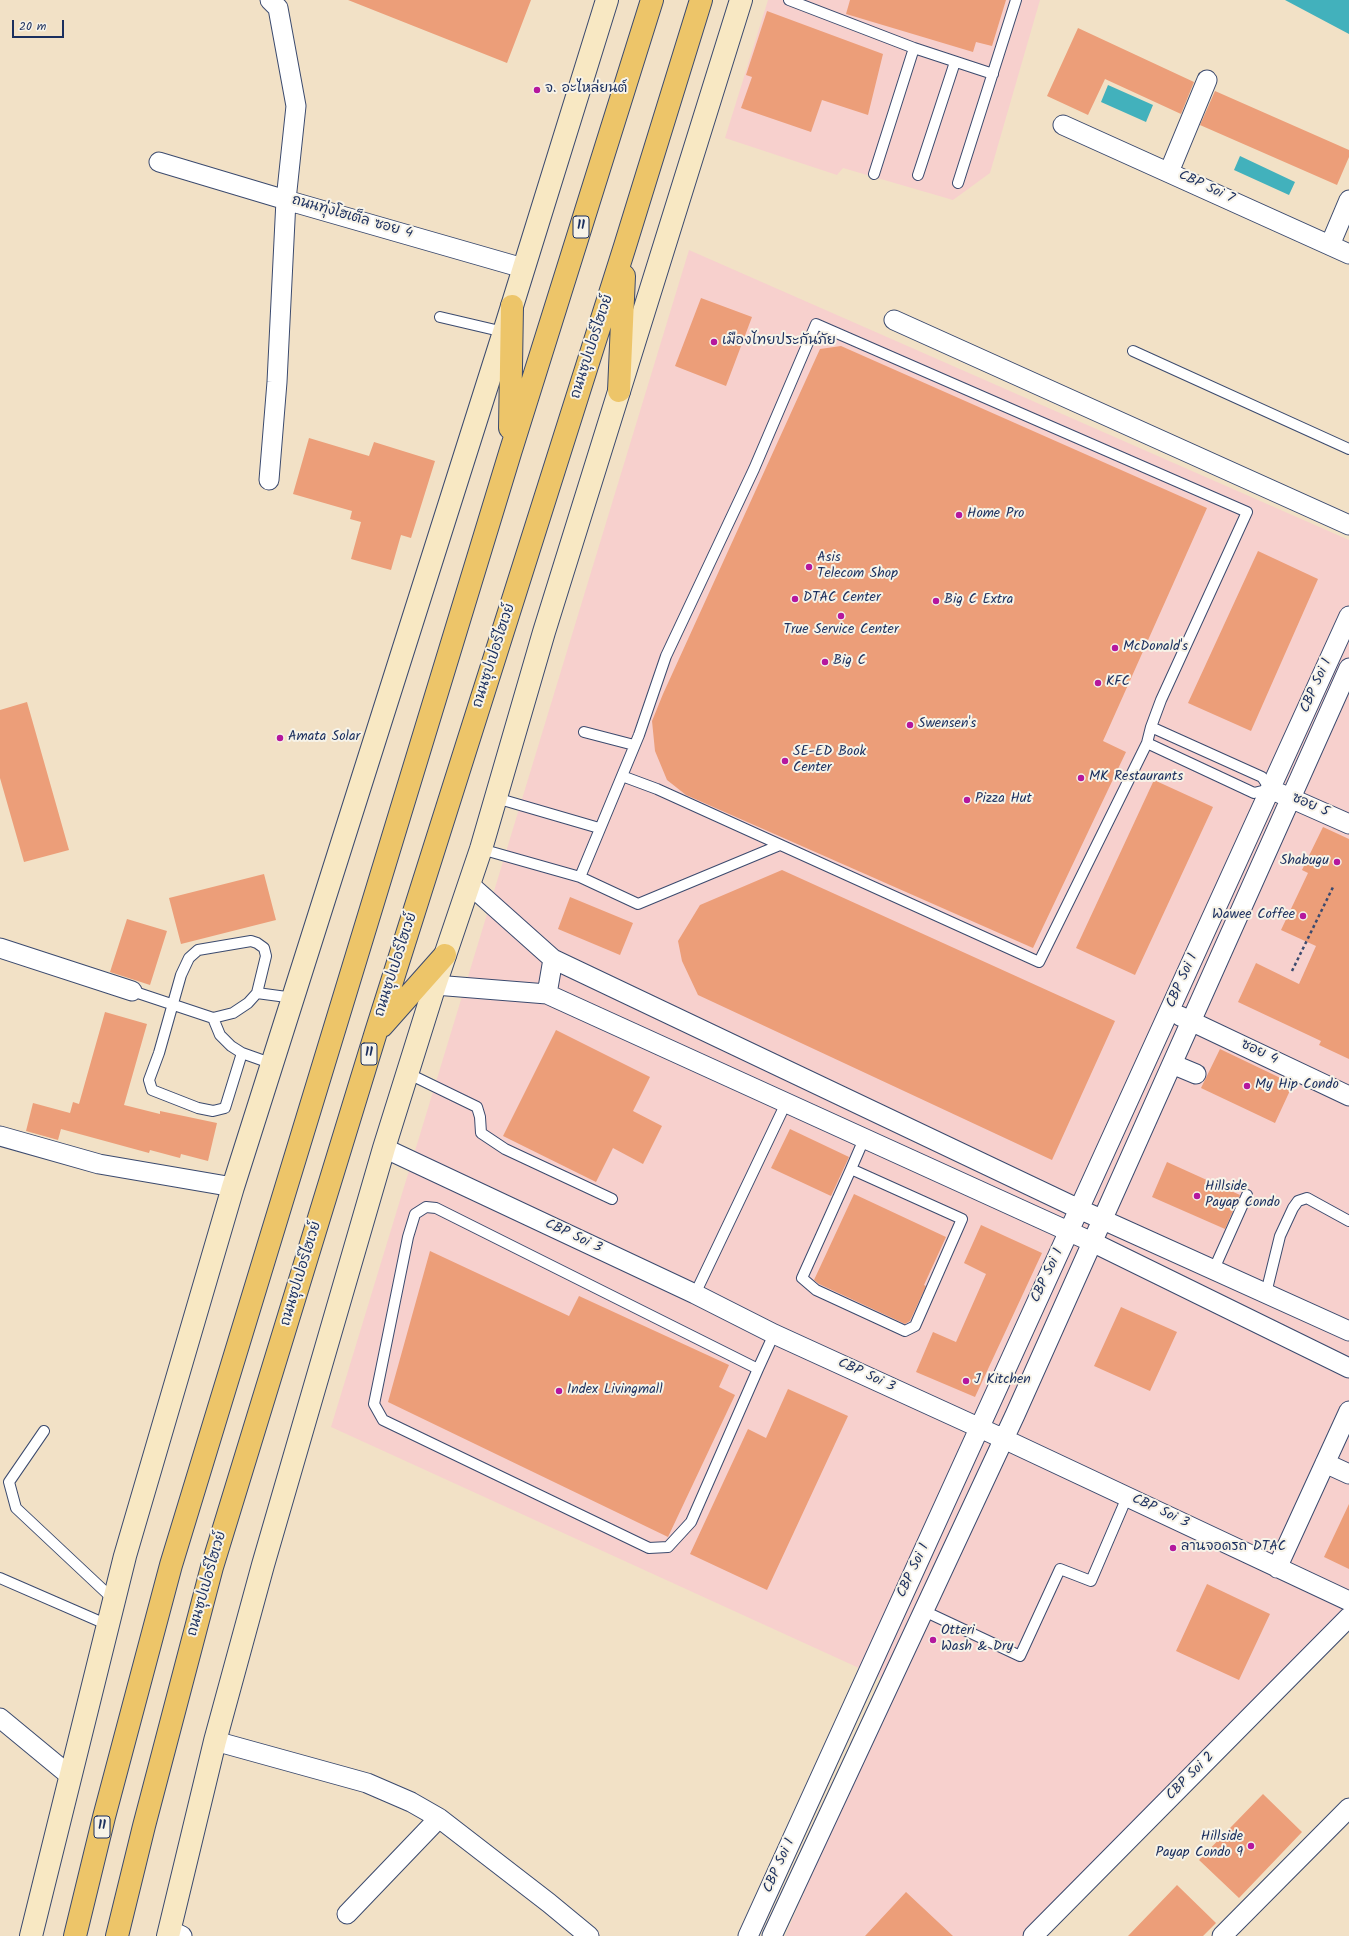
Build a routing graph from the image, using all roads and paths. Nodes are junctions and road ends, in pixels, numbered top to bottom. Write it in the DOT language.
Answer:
graph roads {
  1 [pos="270,0"];
  2 [pos="607,0"];
  3 [pos="652,0"];
  4 [pos="700,0"];
  5 [pos="741,0"];
  6 [pos="1016,0"];
  7 [pos="793,1"];
  8 [pos="914,48"];
  9 [pos="955,62"];
  10 [pos="992,74"];
  11 [pos="1207,80"];
  12 [pos="1062,124"];
  13 [pos="159,162"];
  14 [pos="1169,172"];
  15 [pos="874,174"];
  16 [pos="918,175"];
  17 [pos="958,183"];
  18 [pos="286,200"];
  19 [pos="1349,200"];
  20 [pos="1330,245"];
  21 [pos="625,246"];
  22 [pos="1349,254"];
  23 [pos="523,268"];
  24 [pos="512,306"];
  25 [pos="440,317"];
  26 [pos="894,320"];
  27 [pos="504,332"];
  28 [pos="1133,351"];
  29 [pos="619,390"];
  30 [pos="1349,449"];
  31 [pos="510,453"];
  32 [pos="269,480"];
  33 [pos="1349,525"];
  34 [pos="1349,616"];
  35 [pos="1349,668"];
  36 [pos="1151,727"];
  37 [pos="584,732"];
  38 [pos="1147,743"];
  39 [pos="634,745"];
  40 [pos="622,776"];
  41 [pos="1270,789"];
  42 [pos="496,798"];
  43 [pos="1291,798"];
  44 [pos="1349,824"];
  45 [pos="599,828"];
  46 [pos="780,845"];
  47 [pos="481,849"];
  48 [pos="580,877"];
  49 [pos="469,884"];
  50 [pos="1334,885"];
  51 [pos="0,948"];
  52 [pos="445,955"];
  53 [pos="553,959"];
  54 [pos="1292,971"];
  55 [pos="435,985"];
  56 [pos="132,990"];
  57 [pos="257,993"];
  58 [pos="547,994"];
  59 [pos="294,998"];
  60 [pos="171,1005"];
  61 [pos="1169,1011"];
  62 [pos="213,1018"];
  63 [pos="1191,1020"];
  64 [pos="376,1032"];
  65 [pos="242,1053"];
  66 [pos="273,1064"];
  67 [pos="1172,1064"];
  68 [pos="407,1073"];
  69 [pos="1196,1074"];
  70 [pos="1349,1096"];
  71 [pos="786,1103"];
  72 [pos="0,1136"];
  73 [pos="864,1139"];
  74 [pos="384,1148"];
  75 [pos="851,1169"];
  76 [pos="233,1186"];
  77 [pos="1247,1195"];
  78 [pos="612,1199"];
  79 [pos="1079,1209"];
  80 [pos="1102,1219"];
  81 [pos="1349,1221"];
  82 [pos="1069,1232"];
  83 [pos="1092,1242"];
  84 [pos="1214,1269"];
  85 [pos="1266,1293"];
  86 [pos="695,1294"];
  87 [pos="1349,1331"];
  88 [pos="774,1334"];
  89 [pos="1349,1368"];
  90 [pos="758,1369"];
  91 [pos="1349,1411"];
  92 [pos="979,1428"];
  93 [pos="44,1431"];
  94 [pos="1004,1439"];
  95 [pos="1325,1463"];
  96 [pos="1349,1474"];
  97 [pos="1127,1497"];
  98 [pos="1277,1568"];
  99 [pos="0,1578"];
  100 [pos="114,1600"];
  101 [pos="1349,1601"];
  102 [pos="924,1611"];
  103 [pos="1349,1617"];
  104 [pos="108,1625"];
  105 [pos="0,1718"];
  106 [pos="216,1741"];
  107 [pos="70,1775"];
  108 [pos="819,1780"];
  109 [pos="841,1789"];
  110 [pos="1349,1808"];
  111 [pos="439,1818"];
  112 [pos="347,1914"];
  113 [pos="578,1933"];
  114 [pos="173,1934"];
  115 [pos="31,1936"];
  116 [pos="75,1936"];
  117 [pos="117,1936"];
  118 [pos="748,1936"];
  119 [pos="772,1936"];
  120 [pos="1033,1936"];
  121 [pos="1222,1936"];
  1 -- 18 [label="street, ถนนทุ่งโฮเต็ล ซอย 4"];
  2 -- 23 [label="main road"];
  3 -- 31 [label="highway, 11"];
  4 -- 21 [label="highway, ถนนซุปเปอร์ไฮเวย์ / 11"];
  5 -- 29 [label="main road"];
  6 -- 10 [label="lane"];
  7 -- 8 [label="lane"];
  8 -- 9 [label="lane"];
  8 -- 15 [label="lane"];
  9 -- 10 [label="lane"];
  9 -- 16 [label="lane"];
  10 -- 17 [label="lane"];
  11 -- 14 [label="street"];
  12 -- 14 [label="street, CBP Soi 7"];
  13 -- 18 [label="street"];
  14 -- 20 [label="street, CBP Soi 7"];
  18 -- 23 [label="street, ถนนทุ่งโฮเต็ล ซอย 4"];
  18 -- 32 [label="street"];
  19 -- 20 [label="street"];
  20 -- 22 [label="street, CBP Soi 7"];
  21 -- 29 [label="highway"];
  21 -- 64 [label="highway, ถนนซุปเปอร์ไฮเวย์ / 11"];
  23 -- 24 [label="main road"];
  24 -- 27 [label="main road"];
  24 -- 31 [label="highway"];
  25 -- 27 [label="lane"];
  26 -- 33 [label="street"];
  27 -- 59 [label="main road"];
  28 -- 30 [label="lane"];
  29 -- 42 [label="main road"];
  31 -- 116 [label="highway, 11"];
  34 -- 41 [label="street, CBP Soi 1"];
  35 -- 43 [label="street, CBP Soi 1"];
  36 -- 38 [label="lane"];
  36 -- 39 [label="lane"];
  36 -- 41 [label="lane"];
  37 -- 39 [label="lane"];
  38 -- 41 [label="lane"];
  38 -- 46 [label="lane"];
  39 -- 40 [label="lane"];
  40 -- 45 [label="lane"];
  40 -- 46 [label="lane"];
  41 -- 43 [label="street, ซอย 5"];
  41 -- 61 [label="street, CBP Soi 1"];
  42 -- 45 [label="lane"];
  42 -- 47 [label="main road"];
  43 -- 44 [label="street, ซอย 5"];
  43 -- 63 [label="street, CBP Soi 1"];
  45 -- 48 [label="lane"];
  46 -- 48 [label="lane"];
  47 -- 48 [label="lane"];
  47 -- 49 [label="main road"];
  49 -- 52 [label="main road"];
  49 -- 53 [label="street"];
  50 -- 54 [label="path"];
  51 -- 56 [label="street"];
  52 -- 55 [label="main road"];
  52 -- 64 [label="highway"];
  53 -- 58 [label="street"];
  53 -- 79 [label="street"];
  55 -- 58 [label="street"];
  55 -- 68 [label="main road"];
  56 -- 60 [label="lane"];
  57 -- 59 [label="lane"];
  57 -- 60 [label="lane"];
  57 -- 62 [label="lane"];
  58 -- 71 [label="street"];
  59 -- 66 [label="main road"];
  60 -- 62 [label="lane"];
  60 -- 65 [label="lane"];
  61 -- 63 [label="street, ซอย 4"];
  61 -- 79 [label="street, CBP Soi 1"];
  62 -- 65 [label="lane"];
  63 -- 67 [label="street, CBP Soi 1"];
  63 -- 70 [label="street, ซอย 4"];
  64 -- 117 [label="highway, ถนนซุปเปอร์ไฮเวย์ / 11"];
  65 -- 66 [label="lane"];
  66 -- 76 [label="main road"];
  67 -- 69 [label="street"];
  67 -- 80 [label="street, CBP Soi 1"];
  68 -- 74 [label="main road"];
  68 -- 78 [label="lane"];
  71 -- 73 [label="street"];
  71 -- 86 [label="lane"];
  72 -- 76 [label="street"];
  73 -- 75 [label="lane"];
  73 -- 82 [label="street"];
  74 -- 86 [label="street, CBP Soi 3"];
  74 -- 106 [label="main road"];
  75 -- 75 [label="lane"];
  76 -- 100 [label="main road"];
  77 -- 84 [label="lane"];
  79 -- 80 [label="street"];
  79 -- 82 [label="street, CBP Soi 1"];
  80 -- 83 [label="street, CBP Soi 1"];
  80 -- 84 [label="street"];
  81 -- 85 [label="lane"];
  82 -- 83 [label="street"];
  82 -- 92 [label="street, CBP Soi 1"];
  83 -- 89 [label="street"];
  83 -- 94 [label="street, CBP Soi 1"];
  84 -- 85 [label="street"];
  85 -- 87 [label="street"];
  86 -- 88 [label="street, CBP Soi 3"];
  88 -- 90 [label="lane"];
  88 -- 92 [label="street, CBP Soi 3"];
  90 -- 90 [label="lane"];
  91 -- 95 [label="street"];
  92 -- 94 [label="street, CBP Soi 3"];
  92 -- 108 [label="street, CBP Soi 1"];
  93 -- 100 [label="lane"];
  94 -- 97 [label="street, CBP Soi 3"];
  94 -- 102 [label="street, CBP Soi 1"];
  95 -- 96 [label="street"];
  95 -- 98 [label="street"];
  97 -- 98 [label="street, CBP Soi 3"];
  97 -- 102 [label="lane"];
  98 -- 101 [label="street, CBP Soi 3"];
  99 -- 104 [label="lane"];
  100 -- 104 [label="main road"];
  102 -- 109 [label="street, CBP Soi 1"];
  103 -- 120 [label="street, CBP Soi 2"];
  104 -- 107 [label="main road"];
  105 -- 107 [label="street"];
  106 -- 111 [label="street"];
  106 -- 114 [label="main road"];
  107 -- 115 [label="main road"];
  108 -- 109 [label="street"];
  108 -- 118 [label="street, CBP Soi 1"];
  109 -- 119 [label="street, CBP Soi 1"];
  110 -- 121 [label="street"];
  111 -- 112 [label="street"];
  111 -- 113 [label="street"];
}
